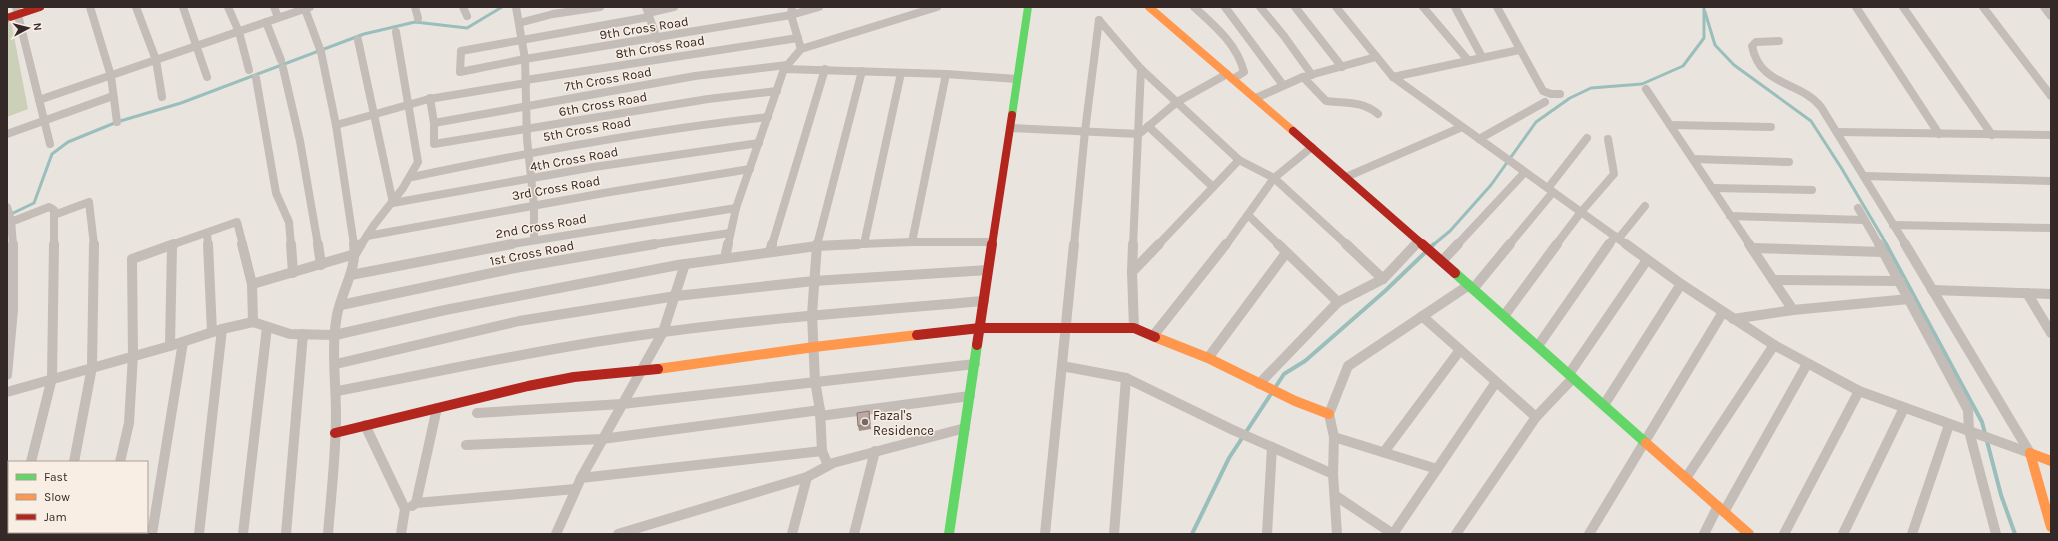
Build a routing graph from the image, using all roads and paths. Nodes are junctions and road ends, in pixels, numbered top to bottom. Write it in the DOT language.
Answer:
graph roads {
  1 [pos="40,7"];
  2 [pos="90,7"];
  3 [pos="136,7"];
  4 [pos="183,7"];
  5 [pos="228,7"];
  6 [pos="274,7"];
  7 [pos="415,7"];
  8 [pos="463,7"];
  9 [pos="516,7"];
  10 [pos="600,7"];
  11 [pos="674,7"];
  12 [pos="819,7"];
  13 [pos="937,7"];
  14 [pos="1028,7"];
  15 [pos="1149,7"];
  16 [pos="1194,7"];
  17 [pos="1225,7"];
  18 [pos="1260,7"];
  19 [pos="1295,7"];
  20 [pos="1336,7"];
  21 [pos="1423,7"];
  22 [pos="1455,7"];
  23 [pos="1497,7"];
  24 [pos="1856,7"];
  25 [pos="1903,7"];
  26 [pos="1983,7"];
  27 [pos="2044,7"];
  28 [pos="308,8"];
  29 [pos="18,11"];
  30 [pos="791,11"];
  31 [pos="648,12"];
  32 [pos="467,16"];
  33 [pos="2051,16"];
  34 [pos="278,17"];
  35 [pos="7,18"];
  36 [pos="418,18"];
  37 [pos="266,22"];
  38 [pos="519,23"];
  39 [pos="239,32"];
  40 [pos="396,32"];
  41 [pos="657,38"];
  42 [pos="798,38"];
  43 [pos="522,39"];
  44 [pos="358,40"];
  45 [pos="1779,41"];
  46 [pos="198,47"];
  47 [pos="801,48"];
  48 [pos="1519,50"];
  49 [pos="1376,57"];
  50 [pos="1482,57"];
  51 [pos="525,59"];
  52 [pos="156,60"];
  53 [pos="1468,60"];
  54 [pos="786,67"];
  55 [pos="1342,67"];
  56 [pos="825,69"];
  57 [pos="1142,69"];
  58 [pos="249,70"];
  59 [pos="862,71"];
  60 [pos="901,73"];
  61 [pos="946,74"];
  62 [pos="1312,75"];
  63 [pos="111,76"];
  64 [pos="207,77"];
  65 [pos="1230,77"];
  66 [pos="1393,77"];
  67 [pos="256,78"];
  68 [pos="1303,78"];
  69 [pos="1017,79"];
  70 [pos="526,82"];
  71 [pos="1283,85"];
  72 [pos="1646,89"];
  73 [pos="777,91"];
  74 [pos="1560,94"];
  75 [pos="113,96"];
  76 [pos="2051,96"];
  77 [pos="162,97"];
  78 [pos="430,98"];
  79 [pos="1256,98"];
  80 [pos="39,100"];
  81 [pos="1177,102"];
  82 [pos="1545,102"];
  83 [pos="408,104"];
  84 [pos="526,106"];
  85 [pos="374,113"];
  86 [pos="1378,114"];
  87 [pos="768,117"];
  88 [pos="44,120"];
  89 [pos="117,122"];
  90 [pos="434,122"];
  91 [pos="336,125"];
  92 [pos="1670,125"];
  93 [pos="1148,126"];
  94 [pos="1462,127"];
  95 [pos="1771,127"];
  96 [pos="1010,128"];
  97 [pos="528,130"];
  98 [pos="1086,131"];
  99 [pos="1838,132"];
  100 [pos="7,134"];
  101 [pos="1139,134"];
  102 [pos="1939,134"];
  103 [pos="1992,135"];
  104 [pos="2051,135"];
  105 [pos="1587,138"];
  106 [pos="1479,139"];
  107 [pos="1608,139"];
  108 [pos="50,144"];
  109 [pos="759,144"];
  110 [pos="1312,147"];
  111 [pos="529,152"];
  112 [pos="1693,159"];
  113 [pos="1239,160"];
  114 [pos="1789,162"];
  115 [pos="750,169"];
  116 [pos="1522,170"];
  117 [pos="1864,176"];
  118 [pos="412,177"];
  119 [pos="1346,177"];
  120 [pos="1274,178"];
  121 [pos="531,180"];
  122 [pos="2051,181"];
  123 [pos="1213,187"];
  124 [pos="1712,188"];
  125 [pos="1550,190"];
  126 [pos="1812,190"];
  127 [pos="393,203"];
  128 [pos="534,206"];
  129 [pos="1645,206"];
  130 [pos="8,208"];
  131 [pos="736,208"];
  132 [pos="1858,208"];
  133 [pos="1581,212"];
  134 [pos="54,215"];
  135 [pos="1248,215"];
  136 [pos="1730,216"];
  137 [pos="1864,220"];
  138 [pos="11,221"];
  139 [pos="1893,225"];
  140 [pos="2051,228"];
  141 [pos="206,233"];
  142 [pos="730,234"];
  143 [pos="367,236"];
  144 [pos="1617,237"];
  145 [pos="534,240"];
  146 [pos="912,242"];
  147 [pos="993,242"];
  148 [pos="1421,243"];
  149 [pos="864,244"];
  150 [pos="172,246"];
  151 [pos="817,246"];
  152 [pos="1752,248"];
  153 [pos="770,252"];
  154 [pos="1883,252"];
  155 [pos="1286,253"];
  156 [pos="356,254"];
  157 [pos="724,258"];
  158 [pos="1440,259"];
  159 [pos="1647,260"];
  160 [pos="685,264"];
  161 [pos="321,265"];
  162 [pos="988,270"];
  163 [pos="1132,272"];
  164 [pos="293,273"];
  165 [pos="352,275"];
  166 [pos="1383,279"];
  167 [pos="1773,280"];
  168 [pos="814,281"];
  169 [pos="1900,281"];
  170 [pos="252,284"];
  171 [pos="1681,284"];
  172 [pos="1471,287"];
  173 [pos="1932,290"];
  174 [pos="2027,293"];
  175 [pos="2051,294"];
  176 [pos="676,296"];
  177 [pos="1909,299"];
  178 [pos="984,301"];
  179 [pos="1338,302"];
  180 [pos="341,305"];
  181 [pos="1793,310"];
  182 [pos="1723,312"];
  183 [pos="812,315"];
  184 [pos="1422,316"];
  185 [pos="1504,316"];
  186 [pos="1733,318"];
  187 [pos="253,322"];
  188 [pos="267,327"];
  189 [pos="1066,327"];
  190 [pos="222,328"];
  191 [pos="980,328"];
  192 [pos="1134,328"];
  193 [pos="212,332"];
  194 [pos="663,332"];
  195 [pos="2051,333"];
  196 [pos="303,334"];
  197 [pos="335,335"];
  198 [pos="1154,336"];
  199 [pos="183,342"];
  200 [pos="1774,345"];
  201 [pos="170,346"];
  202 [pos="1538,346"];
  203 [pos="814,347"];
  204 [pos="1460,350"];
  205 [pos="132,355"];
  206 [pos="1208,358"];
  207 [pos="336,364"];
  208 [pos="974,364"];
  209 [pos="1807,364"];
  210 [pos="92,366"];
  211 [pos="1062,366"];
  212 [pos="642,371"];
  213 [pos="7,376"];
  214 [pos="1571,376"];
  215 [pos="52,378"];
  216 [pos="1126,378"];
  217 [pos="815,381"];
  218 [pos="1496,382"];
  219 [pos="1259,384"];
  220 [pos="337,391"];
  221 [pos="1859,391"];
  222 [pos="7,392"];
  223 [pos="970,396"];
  224 [pos="622,404"];
  225 [pos="1604,405"];
  226 [pos="437,408"];
  227 [pos="1904,408"];
  228 [pos="477,413"];
  229 [pos="820,413"];
  230 [pos="1329,414"];
  231 [pos="1536,417"];
  232 [pos="365,425"];
  233 [pos="1949,425"];
  234 [pos="965,428"];
  235 [pos="335,433"];
  236 [pos="1974,433"];
  237 [pos="1334,437"];
  238 [pos="602,439"];
  239 [pos="1645,441"];
  240 [pos="466,445"];
  241 [pos="1272,447"];
  242 [pos="875,451"];
  243 [pos="822,452"];
  244 [pos="1384,452"];
  245 [pos="2030,453"];
  246 [pos="31,461"];
  247 [pos="74,461"];
  248 [pos="120,461"];
  249 [pos="2051,461"];
  250 [pos="828,466"];
  251 [pos="1437,469"];
  252 [pos="1333,474"];
  253 [pos="807,477"];
  254 [pos="581,478"];
  255 [pos="1686,478"];
  256 [pos="575,489"];
  257 [pos="1336,496"];
  258 [pos="416,503"];
  259 [pos="405,509"];
  260 [pos="1721,509"];
  261 [pos="2051,527"];
  262 [pos="152,534"];
  263 [pos="199,534"];
  264 [pos="243,534"];
  265 [pos="286,534"];
  266 [pos="328,534"];
  267 [pos="401,534"];
  268 [pos="556,534"];
  269 [pos="618,534"];
  270 [pos="792,534"];
  271 [pos="854,534"];
  272 [pos="949,534"];
  273 [pos="1045,534"];
  274 [pos="1114,534"];
  275 [pos="1267,534"];
  276 [pos="1337,534"];
  277 [pos="1456,534"];
  278 [pos="1589,534"];
  279 [pos="1704,534"];
  280 [pos="1749,534"];
  281 [pos="1784,534"];
  282 [pos="1843,534"];
  283 [pos="1912,534"];
  284 [pos="1996,534"];
  1 -- 29 [label="street"];
  2 -- 63 [label="street"];
  3 -- 52 [label="street"];
  4 -- 46 [label="street"];
  5 -- 39 [label="street"];
  6 -- 34 [label="street"];
  7 -- 36 [label="street"];
  8 -- 32 [label="street"];
  9 -- 38 [label="street"];
  10 -- 38 [label="street"];
  11 -- 31 [label="street"];
  12 -- 30 [label="street, 9th Cross Road"];
  13 -- 47 [label="street"];
  14 -- 69 [label="street"];
  15 -- 65 [label="street"];
  16 -- 65 [label="street"];
  17 -- 71 [label="street"];
  18 -- 62 [label="street"];
  19 -- 55 [label="street"];
  20 -- 49 [label="street"];
  21 -- 53 [label="street"];
  22 -- 50 [label="street"];
  23 -- 48 [label="street"];
  24 -- 102 [label="street"];
  25 -- 103 [label="street"];
  26 -- 76 [label="street"];
  27 -- 33 [label="street"];
  28 -- 34 [label="street"];
  28 -- 91 [label="street"];
  29 -- 35 [label="street"];
  29 -- 80 [label="street"];
  30 -- 41 [label="street, 9th Cross Road"];
  30 -- 42 [label="street"];
  31 -- 41 [label="street"];
  31 -- 43 [label="street"];
  34 -- 37 [label="street"];
  37 -- 39 [label="street"];
  37 -- 161 [label="street"];
  38 -- 43 [label="street"];
  39 -- 46 [label="street"];
  39 -- 58 [label="street"];
  40 -- 83 [label="street"];
  41 -- 51 [label="street, 9th Cross Road"];
  42 -- 47 [label="street"];
  42 -- 70 [label="street, 8th Cross Road"];
  43 -- 51 [label="street"];
  43 -- 51 [label="street, 9th Cross Road"];
  44 -- 85 [label="street"];
  45 -- 99 [label="street"];
  46 -- 52 [label="street"];
  46 -- 64 [label="street"];
  47 -- 54 [label="street"];
  48 -- 50 [label="street"];
  48 -- 74 [label="street"];
  49 -- 55 [label="street"];
  49 -- 66 [label="street"];
  50 -- 53 [label="street"];
  51 -- 70 [label="street"];
  52 -- 63 [label="street"];
  52 -- 77 [label="street"];
  53 -- 66 [label="street"];
  54 -- 56 [label="street, 7th Cross Road"];
  54 -- 73 [label="street"];
  54 -- 84 [label="street, 7th Cross Road"];
  55 -- 62 [label="street"];
  56 -- 59 [label="street, 7th Cross Road"];
  56 -- 153 [label="street"];
  57 -- 81 [label="street"];
  57 -- 98 [label="street"];
  57 -- 101 [label="street"];
  59 -- 60 [label="street, 7th Cross Road"];
  59 -- 151 [label="street"];
  60 -- 61 [label="street, 7th Cross Road"];
  60 -- 149 [label="street"];
  61 -- 69 [label="street, 7th Cross Road"];
  61 -- 146 [label="street"];
  62 -- 68 [label="street"];
  63 -- 75 [label="street"];
  63 -- 80 [label="street"];
  65 -- 79 [label="street"];
  65 -- 81 [label="street"];
  66 -- 94 [label="street"];
  67 -- 164 [label="street"];
  68 -- 71 [label="street"];
  68 -- 86 [label="street"];
  69 -- 96 [label="street"];
  70 -- 78 [label="street, 8th Cross Road"];
  70 -- 84 [label="street"];
  71 -- 79 [label="street"];
  72 -- 92 [label="street"];
  73 -- 87 [label="street"];
  73 -- 97 [label="street, 6th Cross Road"];
  75 -- 88 [label="street"];
  75 -- 89 [label="street"];
  78 -- 83 [label="street, 8th Cross Road"];
  78 -- 90 [label="street"];
  79 -- 110 [label="street"];
  80 -- 88 [label="street"];
  81 -- 93 [label="street"];
  81 -- 113 [label="street"];
  82 -- 106 [label="street"];
  83 -- 85 [label="street, 8th Cross Road"];
  83 -- 118 [label="street"];
  84 -- 90 [label="street, 7th Cross Road"];
  84 -- 97 [label="street"];
  85 -- 91 [label="street, 8th Cross Road"];
  85 -- 127 [label="street"];
  87 -- 109 [label="street"];
  87 -- 111 [label="street, 5th Cross Road"];
  88 -- 100 [label="street"];
  88 -- 108 [label="street"];
  90 -- 97 [label="street, 6th Cross Road"];
  91 -- 156 [label="street"];
  92 -- 95 [label="street"];
  92 -- 112 [label="street"];
  93 -- 101 [label="street"];
  93 -- 123 [label="street"];
  94 -- 106 [label="street"];
  94 -- 119 [label="street"];
  96 -- 98 [label="street"];
  96 -- 147 [label="street"];
  97 -- 111 [label="street"];
  98 -- 101 [label="street"];
  98 -- 189 [label="street"];
  99 -- 102 [label="street"];
  99 -- 117 [label="street"];
  101 -- 163 [label="street"];
  102 -- 103 [label="street"];
  103 -- 104 [label="street"];
  105 -- 125 [label="street"];
  106 -- 116 [label="street"];
  107 -- 133 [label="street"];
  109 -- 115 [label="street"];
  109 -- 121 [label="street, 4th Cross Road"];
  110 -- 119 [label="street"];
  110 -- 120 [label="street"];
  111 -- 118 [label="street, 5th Cross Road"];
  111 -- 121 [label="street"];
  112 -- 114 [label="street"];
  112 -- 124 [label="street"];
  113 -- 120 [label="street"];
  113 -- 123 [label="street"];
  115 -- 128 [label="street, 3rd Cross Road"];
  115 -- 131 [label="street"];
  116 -- 125 [label="street"];
  116 -- 158 [label="street"];
  117 -- 122 [label="street"];
  117 -- 139 [label="street"];
  118 -- 127 [label="street"];
  119 -- 148 [label="street"];
  120 -- 135 [label="street"];
  120 -- 166 [label="street"];
  121 -- 127 [label="street, 4th Cross Road"];
  121 -- 128 [label="street"];
  123 -- 163 [label="street"];
  124 -- 126 [label="street"];
  124 -- 136 [label="street"];
  125 -- 133 [label="street"];
  125 -- 172 [label="street"];
  127 -- 143 [label="street"];
  128 -- 143 [label="street, 3rd Cross Road"];
  128 -- 145 [label="street"];
  129 -- 144 [label="street"];
  130 -- 138 [label="street"];
  131 -- 142 [label="street"];
  131 -- 145 [label="street, 2nd Cross Road"];
  132 -- 137 [label="street"];
  133 -- 144 [label="street"];
  133 -- 185 [label="street"];
  134 -- 138 [label="street"];
  134 -- 210 [label="street"];
  134 -- 215 [label="street"];
  135 -- 155 [label="street"];
  135 -- 198 [label="street"];
  136 -- 137 [label="street"];
  136 -- 152 [label="street"];
  137 -- 154 [label="street"];
  138 -- 213 [label="street"];
  139 -- 140 [label="street"];
  139 -- 173 [label="street"];
  141 -- 150 [label="street"];
  141 -- 170 [label="street"];
  141 -- 193 [label="street"];
  142 -- 157 [label="street"];
  142 -- 180 [label="street, 1st Cross Road"];
  143 -- 156 [label="street"];
  144 -- 159 [label="street"];
  144 -- 202 [label="street"];
  145 -- 165 [label="street, 2nd Cross Road"];
  146 -- 147 [label="street"];
  146 -- 149 [label="street"];
  147 -- 162 [label="street"];
  148 -- 158 [label="street"];
  148 -- 166 [label="street"];
  149 -- 151 [label="street"];
  150 -- 201 [label="street"];
  150 -- 205 [label="street"];
  151 -- 153 [label="street"];
  151 -- 168 [label="street"];
  152 -- 154 [label="street"];
  152 -- 167 [label="street"];
  153 -- 157 [label="street"];
  154 -- 169 [label="street"];
  155 -- 179 [label="street"];
  155 -- 206 [label="street"];
  156 -- 161 [label="street"];
  156 -- 165 [label="street"];
  157 -- 160 [label="street"];
  158 -- 172 [label="street"];
  159 -- 171 [label="street"];
  159 -- 214 [label="street"];
  160 -- 176 [label="street"];
  160 -- 197 [label="street"];
  161 -- 164 [label="street"];
  162 -- 168 [label="street"];
  162 -- 178 [label="street"];
  163 -- 192 [label="street"];
  164 -- 170 [label="street"];
  165 -- 180 [label="street"];
  166 -- 179 [label="street"];
  167 -- 169 [label="street"];
  167 -- 181 [label="street"];
  168 -- 176 [label="street"];
  168 -- 183 [label="street"];
  169 -- 177 [label="street"];
  170 -- 187 [label="street"];
  171 -- 182 [label="street"];
  171 -- 225 [label="street"];
  172 -- 184 [label="street"];
  172 -- 185 [label="street"];
  173 -- 174 [label="street"];
  173 -- 245 [label="street"];
  174 -- 175 [label="street"];
  174 -- 195 [label="street"];
  176 -- 194 [label="street"];
  176 -- 207 [label="street"];
  177 -- 181 [label="street"];
  177 -- 236 [label="street"];
  178 -- 183 [label="street"];
  178 -- 191 [label="street"];
  179 -- 219 [label="street"];
  180 -- 197 [label="street"];
  181 -- 186 [label="street"];
  182 -- 186 [label="street"];
  182 -- 239 [label="street"];
  183 -- 194 [label="street"];
  183 -- 203 [label="street"];
  184 -- 204 [label="street"];
  184 -- 230 [label="street"];
  185 -- 202 [label="street"];
  186 -- 200 [label="street"];
  187 -- 188 [label="street"];
  187 -- 190 [label="street"];
  188 -- 196 [label="street"];
  188 -- 264 [label="street"];
  189 -- 191 [label="street"];
  189 -- 192 [label="street"];
  189 -- 211 [label="street"];
  190 -- 193 [label="street"];
  190 -- 263 [label="street"];
  191 -- 203 [label="street"];
  191 -- 208 [label="street"];
  192 -- 198 [label="street"];
  193 -- 199 [label="street"];
  194 -- 212 [label="street"];
  194 -- 220 [label="street"];
  196 -- 197 [label="street"];
  196 -- 265 [label="street"];
  197 -- 207 [label="street"];
  198 -- 206 [label="street"];
  199 -- 201 [label="street"];
  199 -- 262 [label="street"];
  200 -- 209 [label="street"];
  200 -- 255 [label="street"];
  201 -- 205 [label="street"];
  202 -- 214 [label="street"];
  203 -- 212 [label="street"];
  203 -- 217 [label="street"];
  204 -- 218 [label="street"];
  204 -- 244 [label="street"];
  205 -- 210 [label="street"];
  205 -- 248 [label="street"];
  206 -- 219 [label="street"];
  207 -- 220 [label="street"];
  208 -- 217 [label="street"];
  208 -- 223 [label="street"];
  209 -- 221 [label="street"];
  209 -- 260 [label="street"];
  210 -- 215 [label="street"];
  210 -- 247 [label="street"];
  211 -- 216 [label="street"];
  211 -- 273 [label="street"];
  212 -- 224 [label="street"];
  212 -- 226 [label="street"];
  214 -- 225 [label="street"];
  214 -- 231 [label="street"];
  215 -- 222 [label="street"];
  215 -- 246 [label="street"];
  216 -- 241 [label="street"];
  216 -- 274 [label="street"];
  217 -- 224 [label="street"];
  217 -- 229 [label="street"];
  218 -- 231 [label="street"];
  218 -- 251 [label="street"];
  219 -- 230 [label="street"];
  220 -- 235 [label="street"];
  221 -- 227 [label="street"];
  221 -- 281 [label="street"];
  223 -- 229 [label="street"];
  223 -- 234 [label="street"];
  224 -- 228 [label="street"];
  224 -- 238 [label="street"];
  225 -- 239 [label="street"];
  226 -- 232 [label="street"];
  226 -- 258 [label="street"];
  227 -- 233 [label="street"];
  227 -- 282 [label="street"];
  229 -- 238 [label="street"];
  229 -- 243 [label="street"];
  230 -- 237 [label="street"];
  231 -- 277 [label="street"];
  232 -- 235 [label="street"];
  232 -- 259 [label="street"];
  233 -- 236 [label="street"];
  233 -- 283 [label="street"];
  234 -- 242 [label="street"];
  234 -- 272 [label="street"];
  235 -- 266 [label="street"];
  236 -- 245 [label="street"];
  236 -- 284 [label="street"];
  237 -- 244 [label="street"];
  237 -- 252 [label="street"];
  238 -- 240 [label="street"];
  238 -- 254 [label="street"];
  239 -- 255 [label="street"];
  239 -- 278 [label="street"];
  241 -- 252 [label="street"];
  241 -- 275 [label="street"];
  242 -- 250 [label="street"];
  242 -- 271 [label="street"];
  243 -- 250 [label="street"];
  243 -- 254 [label="street"];
  244 -- 251 [label="street"];
  245 -- 249 [label="street"];
  245 -- 261 [label="street"];
  250 -- 253 [label="street"];
  251 -- 257 [label="street"];
  252 -- 257 [label="street"];
  253 -- 269 [label="street"];
  253 -- 270 [label="street"];
  254 -- 256 [label="street"];
  255 -- 260 [label="street"];
  256 -- 258 [label="street"];
  256 -- 268 [label="street"];
  257 -- 276 [label="street"];
  258 -- 259 [label="street"];
  259 -- 267 [label="street"];
  260 -- 279 [label="street"];
  260 -- 280 [label="street"];
}
